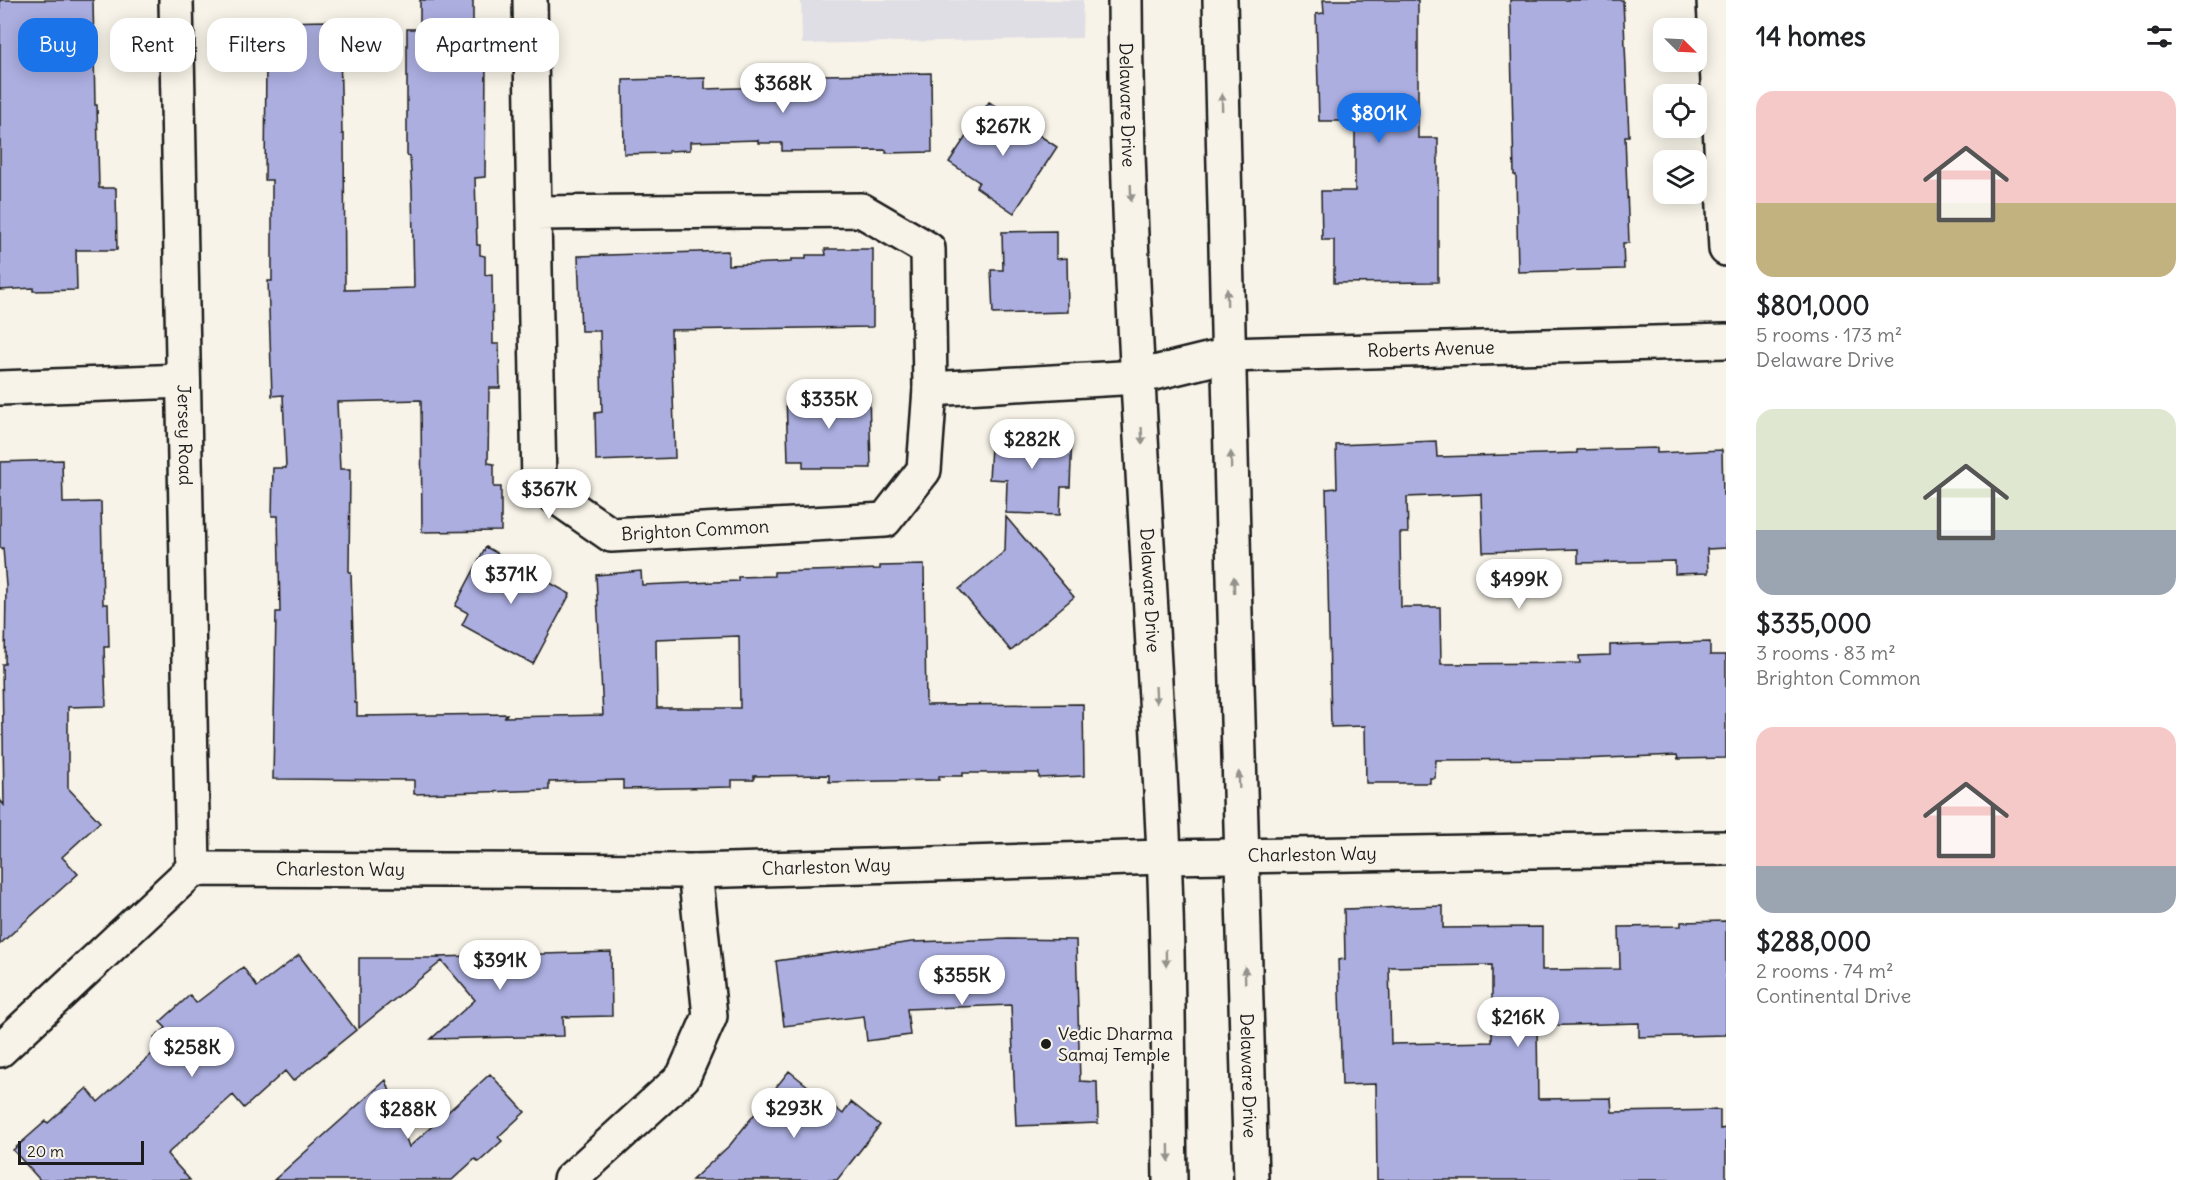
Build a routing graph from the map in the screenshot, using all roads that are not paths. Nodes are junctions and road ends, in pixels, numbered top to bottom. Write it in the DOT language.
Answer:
graph roads {
  1 [pos="176,0"];
  2 [pos="530,0"];
  3 [pos="1125,0"];
  4 [pos="1220,0"];
  5 [pos="1714,0"];
  6 [pos="535,213"];
  7 [pos="1726,249"];
  8 [pos="1726,341"];
  9 [pos="1228,355"];
  10 [pos="1138,377"];
  11 [pos="183,381"];
  12 [pos="0,388"];
  13 [pos="930,389"];
  14 [pos="1726,848"];
  15 [pos="1164,857"];
  16 [pos="1241,857"];
  17 [pos="193,868"];
  18 [pos="695,870"];
  19 [pos="0,1050"];
  20 [pos="570,1180"];
  21 [pos="1170,1180"];
  22 [pos="1251,1180"];
  1 -- 11 [label="street, Jersey Road"];
  2 -- 6 [label="street, Brighton Common"];
  3 -- 10 [label="street, Delaware Drive, one-way"];
  9 -- 4 [label="street, Delaware Drive, one-way"];
  5 -- 7 [label="street"];
  6 -- 13 [label="street, Brighton Common"];
  6 -- 13 [label="street, Brighton Common"];
  8 -- 9 [label="street, Roberts Avenue"];
  9 -- 10 [label="street, Roberts Avenue"];
  16 -- 9 [label="street, Delaware Drive, one-way"];
  10 -- 13 [label="street"];
  10 -- 15 [label="street, Delaware Drive, one-way"];
  11 -- 12 [label="street"];
  11 -- 17 [label="street, Jersey Road"];
  14 -- 16 [label="street, Charleston Way"];
  15 -- 16 [label="street, Charleston Way"];
  15 -- 18 [label="street, Charleston Way"];
  15 -- 21 [label="street, Delaware Drive, one-way"];
  22 -- 16 [label="street, Delaware Drive, one-way"];
  17 -- 18 [label="street, Charleston Way"];
  17 -- 19 [label="street"];
  18 -- 20 [label="street"];
}
